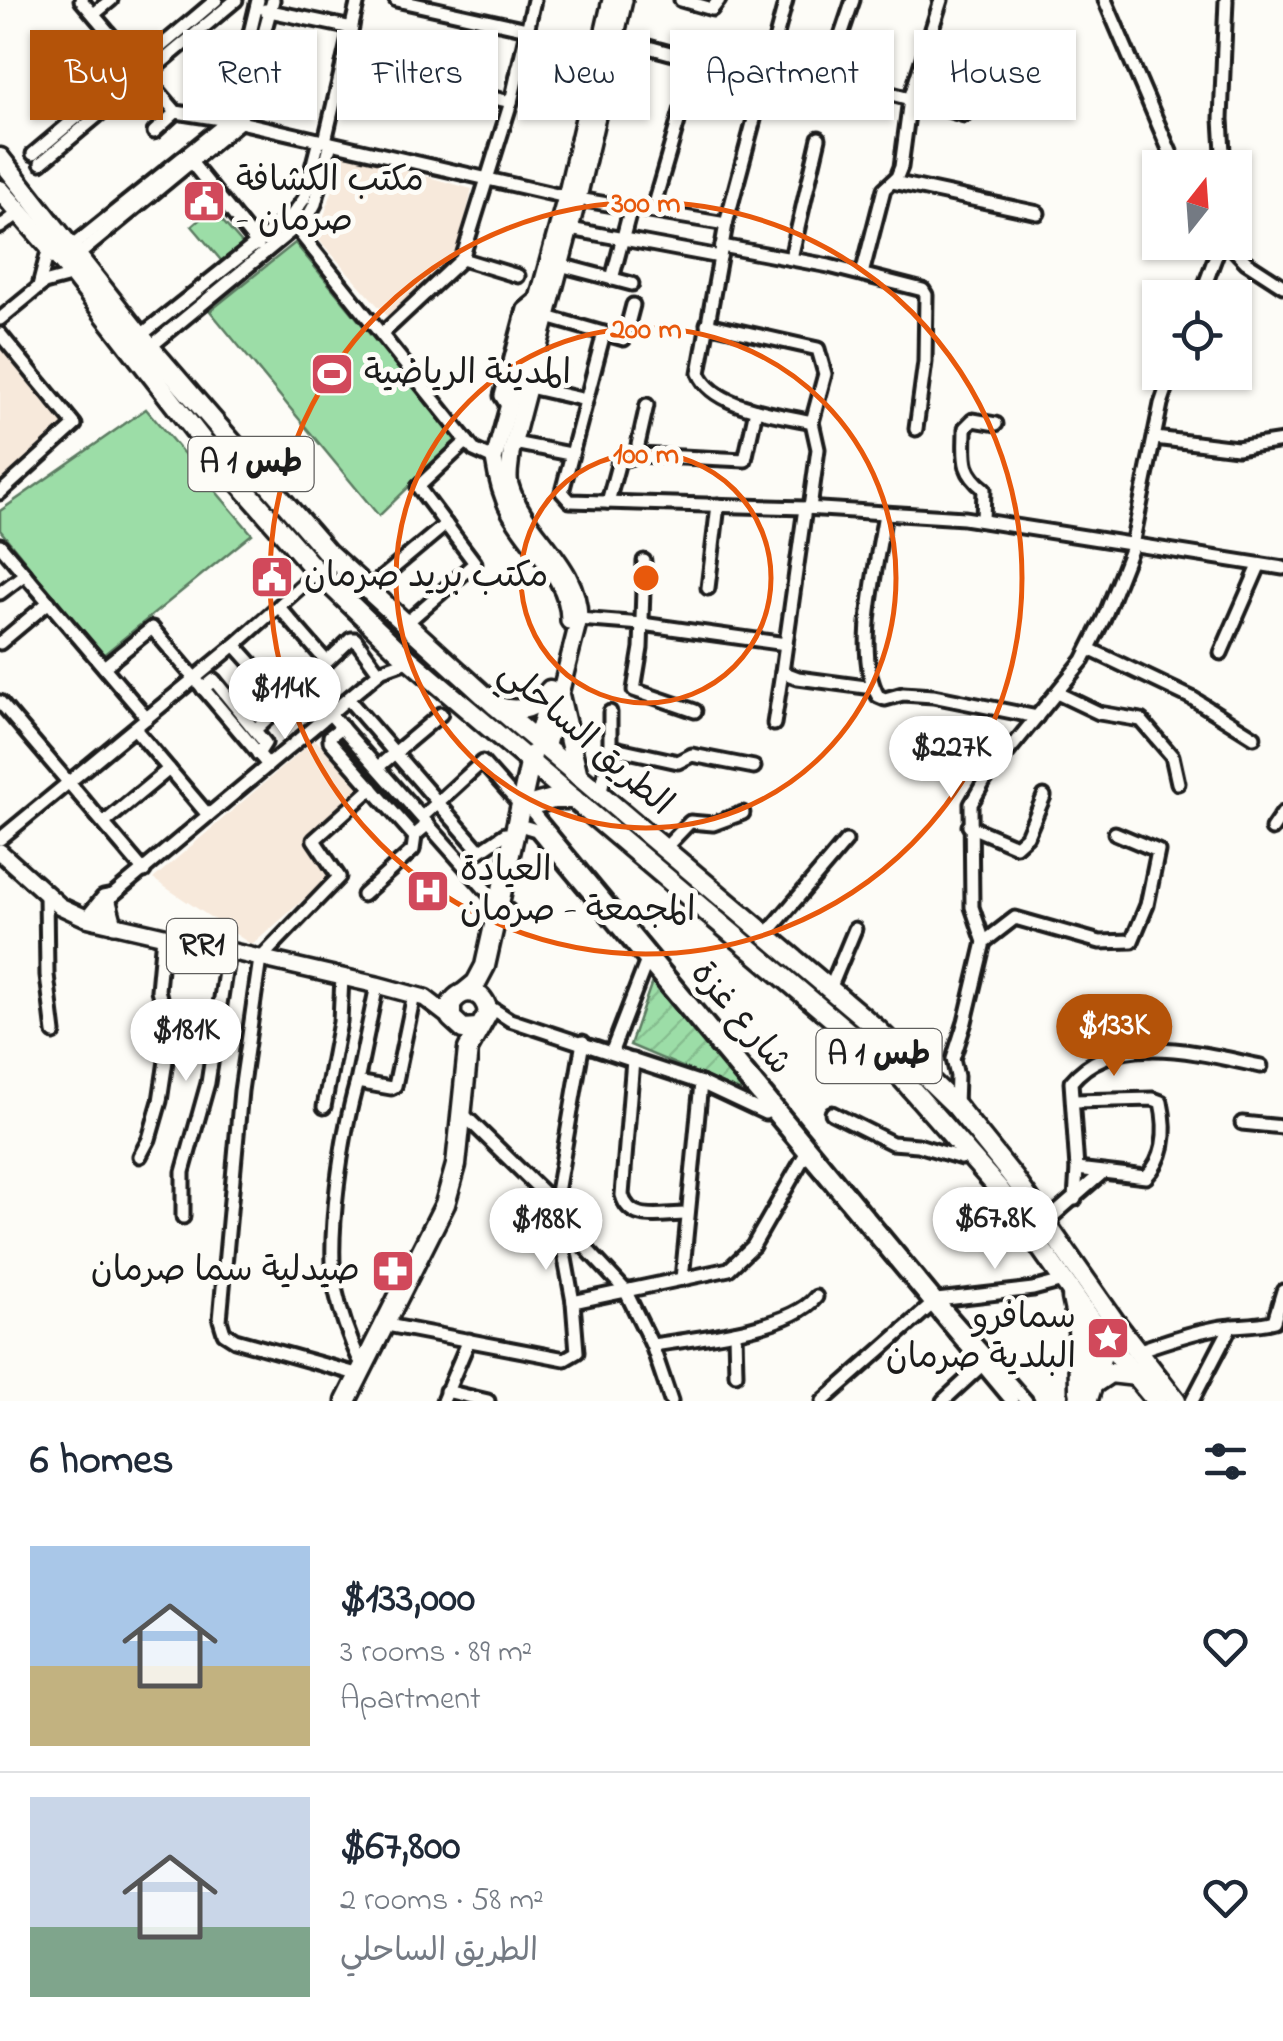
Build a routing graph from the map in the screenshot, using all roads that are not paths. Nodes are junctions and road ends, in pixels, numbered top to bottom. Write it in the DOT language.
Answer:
graph roads {
  1 [pos="82,0"];
  2 [pos="112,0"];
  3 [pos="216,0"];
  4 [pos="236,0"];
  5 [pos="358,0"];
  6 [pos="396,0"];
  7 [pos="534,0"];
  8 [pos="611,0"];
  9 [pos="624,0"];
  10 [pos="680,0"];
  11 [pos="719,0"];
  12 [pos="786,0"];
  13 [pos="853,0"];
  14 [pos="940,0"];
  15 [pos="1106,0"];
  16 [pos="1226,0"];
  17 [pos="257,4"];
  18 [pos="272,6"];
  19 [pos="94,14"];
  20 [pos="352,28"];
  21 [pos="527,29"];
  22 [pos="107,30"];
  23 [pos="604,30"];
  24 [pos="617,30"];
  25 [pos="777,30"];
  26 [pos="843,30"];
  27 [pos="163,51"];
  28 [pos="163,55"];
  29 [pos="518,69"];
  30 [pos="337,90"];
  31 [pos="894,95"];
  32 [pos="163,96"];
  33 [pos="498,99"];
  34 [pos="910,99"];
  35 [pos="914,100"];
  36 [pos="511,102"];
  37 [pos="176,112"];
  38 [pos="83,120"];
  39 [pos="585,120"];
  40 [pos="593,120"];
  41 [pos="679,120"];
  42 [pos="752,120"];
  43 [pos="234,121"];
  44 [pos="154,132"];
  45 [pos="818,138"];
  46 [pos="325,142"];
  47 [pos="1169,150"];
  48 [pos="1223,150"];
  49 [pos="0,158"];
  50 [pos="37,158"];
  51 [pos="191,162"];
  52 [pos="488,181"];
  53 [pos="893,182"];
  54 [pos="0,190"];
  55 [pos="572,198"];
  56 [pos="631,207"];
  57 [pos="652,211"];
  58 [pos="19,213"];
  59 [pos="1038,213"];
  60 [pos="120,216"];
  61 [pos="292,223"];
  62 [pos="726,224"];
  63 [pos="0,227"];
  64 [pos="570,230"];
  65 [pos="622,238"];
  66 [pos="258,245"];
  67 [pos="49,247"];
  68 [pos="721,252"];
  69 [pos="791,258"];
  70 [pos="462,259"];
  71 [pos="74,260"];
  72 [pos="1244,260"];
  73 [pos="560,265"];
  74 [pos="862,274"];
  75 [pos="518,276"];
  76 [pos="612,278"];
  77 [pos="632,284"];
  78 [pos="39,286"];
  79 [pos="1283,286"];
  80 [pos="633,305"];
  81 [pos="547,318"];
  82 [pos="0,319"];
  83 [pos="706,324"];
  84 [pos="0,334"];
  85 [pos="383,334"];
  86 [pos="604,334"];
  87 [pos="145,342"];
  88 [pos="528,387"];
  89 [pos="1167,390"];
  90 [pos="586,400"];
  91 [pos="647,405"];
  92 [pos="756,410"];
  93 [pos="812,422"];
  94 [pos="996,424"];
  95 [pos="916,429"];
  96 [pos="1154,438"];
  97 [pos="467,441"];
  98 [pos="1283,441"];
  99 [pos="514,443"];
  100 [pos="570,454"];
  101 [pos="639,455"];
  102 [pos="494,460"];
  103 [pos="0,493"];
  104 [pos="608,502"];
  105 [pos="718,505"];
  106 [pos="807,508"];
  107 [pos="885,513"];
  108 [pos="983,520"];
  109 [pos="446,524"];
  110 [pos="0,545"];
  111 [pos="1132,546"];
  112 [pos="644,560"];
  113 [pos="1259,566"];
  114 [pos="1283,568"];
  115 [pos="317,572"];
  116 [pos="25,574"];
  117 [pos="708,588"];
  118 [pos="367,590"];
  119 [pos="0,593"];
  120 [pos="49,602"];
  121 [pos="280,607"];
  122 [pos="579,619"];
  123 [pos="642,624"];
  124 [pos="404,625"];
  125 [pos="388,640"];
  126 [pos="0,643"];
  127 [pos="786,644"];
  128 [pos="235,645"];
  129 [pos="1088,649"];
  130 [pos="1221,654"];
  131 [pos="410,660"];
  132 [pos="326,661"];
  133 [pos="104,667"];
  134 [pos="381,671"];
  135 [pos="782,672"];
  136 [pos="198,684"];
  137 [pos="873,688"];
  138 [pos="555,692"];
  139 [pos="1057,693"];
  140 [pos="348,699"];
  141 [pos="0,702"];
  142 [pos="286,702"];
  143 [pos="496,706"];
  144 [pos="695,711"];
  145 [pos="610,712"];
  146 [pos="330,714"];
  147 [pos="441,714"];
  148 [pos="1037,716"];
  149 [pos="147,718"];
  150 [pos="774,724"];
  151 [pos="342,727"];
  152 [pos="135,728"];
  153 [pos="256,729"];
  154 [pos="498,736"];
  155 [pos="1254,736"];
  156 [pos="541,744"];
  157 [pos="610,747"];
  158 [pos="395,752"];
  159 [pos="258,754"];
  160 [pos="268,766"];
  161 [pos="535,766"];
  162 [pos="378,767"];
  163 [pos="754,767"];
  164 [pos="169,769"];
  165 [pos="578,776"];
  166 [pos="1178,782"];
  167 [pos="70,783"];
  168 [pos="372,788"];
  169 [pos="600,796"];
  170 [pos="1044,796"];
  171 [pos="574,799"];
  172 [pos="438,803"];
  173 [pos="527,812"];
  174 [pos="743,812"];
  175 [pos="1283,813"];
  176 [pos="208,816"];
  177 [pos="425,821"];
  178 [pos="104,824"];
  179 [pos="969,826"];
  180 [pos="1272,829"];
  181 [pos="1114,833"];
  182 [pos="506,834"];
  183 [pos="415,836"];
  184 [pos="0,839"];
  185 [pos="846,841"];
  186 [pos="664,850"];
  187 [pos="0,852"];
  188 [pos="144,870"];
  189 [pos="46,894"];
  190 [pos="363,895"];
  191 [pos="504,908"];
  192 [pos="99,909"];
  193 [pos="854,929"];
  194 [pos="163,936"];
  195 [pos="766,936"];
  196 [pos="984,942"];
  197 [pos="228,952"];
  198 [pos="260,959"];
  199 [pos="646,963"];
  200 [pos="342,976"];
  201 [pos="377,984"];
  202 [pos="830,989"];
  203 [pos="462,993"];
  204 [pos="420,996"];
  205 [pos="484,1014"];
  206 [pos="454,1022"];
  207 [pos="54,1033"];
  208 [pos="583,1042"];
  209 [pos="612,1052"];
  210 [pos="634,1060"];
  211 [pos="1261,1066"];
  212 [pos="357,1082"];
  213 [pos="701,1083"];
  214 [pos="1075,1101"];
  215 [pos="324,1106"];
  216 [pos="956,1106"];
  217 [pos="461,1112"];
  218 [pos="832,1113"];
  219 [pos="778,1115"];
  220 [pos="1242,1124"];
  221 [pos="1283,1127"];
  222 [pos="805,1155"];
  223 [pos="973,1155"];
  224 [pos="140,1156"];
  225 [pos="1078,1169"];
  226 [pos="1102,1173"];
  227 [pos="1007,1184"];
  228 [pos="1074,1199"];
  229 [pos="556,1211"];
  230 [pos="686,1214"];
  231 [pos="183,1217"];
  232 [pos="1046,1222"];
  233 [pos="682,1279"];
  234 [pos="1067,1287"];
  235 [pos="624,1290"];
  236 [pos="1283,1291"];
  237 [pos="816,1298"];
  238 [pos="572,1302"];
  239 [pos="934,1303"];
  240 [pos="1278,1320"];
  241 [pos="381,1323"];
  242 [pos="1230,1326"];
  243 [pos="1107,1331"];
  244 [pos="734,1332"];
  245 [pos="469,1340"];
  246 [pos="652,1345"];
  247 [pos="1136,1352"];
  248 [pos="982,1365"];
  249 [pos="356,1366"];
  250 [pos="736,1374"];
  251 [pos="1136,1376"];
  252 [pos="1085,1394"];
  253 [pos="445,1396"];
  254 [pos="338,1401"];
  255 [pos="346,1401"];
  256 [pos="488,1401"];
  257 [pos="671,1401"];
  258 [pos="823,1401"];
  259 [pos="943,1401"];
  260 [pos="1012,1401"];
  261 [pos="1026,1401"];
  262 [pos="1156,1401"];
  263 [pos="1176,1401"];
  264 [pos="1192,1401"];
  1 -- 19 [label="street"];
  2 -- 19 [label="street"];
  3 -- 27 [label="street"];
  4 -- 28 [label="street"];
  5 -- 20 [label="street"];
  6 -- 21 [label="street"];
  7 -- 21 [label="street"];
  8 -- 23 [label="main road"];
  9 -- 24 [label="main road"];
  10 -- 11 [label="street"];
  12 -- 25 [label="street"];
  13 -- 26 [label="street"];
  14 -- 34 [label="street"];
  15 -- 47 [label="street"];
  16 -- 48 [label="street"];
  17 -- 18 [label="street"];
  17 -- 43 [label="street"];
  18 -- 20 [label="street"];
  18 -- 43 [label="street"];
  19 -- 22 [label="street"];
  29 -- 36 [label="street"];
  30 -- 46 [label="street"];
  31 -- 34 [label="street"];
  32 -- 37 [label="street"];
  33 -- 36 [label="street"];
  34 -- 35 [label="street"];
  34 -- 53 [label="street"];
  36 -- 52 [label="street"];
  37 -- 43 [label="street"];
  37 -- 44 [label="street"];
  38 -- 50 [label="street"];
  39 -- 55 [label="main road"];
  40 -- 55 [label="main road"];
  41 -- 57 [label="street"];
  42 -- 62 [label="street"];
  43 -- 46 [label="street"];
  43 -- 51 [label="street"];
  43 -- 60 [label="street"];
  45 -- 69 [label="street"];
  46 -- 52 [label="street"];
  46 -- 61 [label="street"];
  49 -- 71 [label="highway, الطريق الساحلي / A 1 طس"];
  51 -- 60 [label="street"];
  51 -- 66 [label="street"];
  52 -- 55 [label="street"];
  52 -- 70 [label="street"];
  53 -- 59 [label="street"];
  53 -- 74 [label="street"];
  54 -- 58 [label="highway, الطريق الساحلي / A 1 طس"];
  55 -- 56 [label="street"];
  55 -- 64 [label="main road"];
  55 -- 102 [label="main road"];
  56 -- 57 [label="street"];
  56 -- 65 [label="street"];
  57 -- 62 [label="street"];
  58 -- 63 [label="street"];
  58 -- 67 [label="highway, الطريق الساحلي / A 1 طس"];
  60 -- 71 [label="street"];
  61 -- 66 [label="street"];
  61 -- 85 [label="street"];
  61 -- 87 [label="street"];
  62 -- 68 [label="street"];
  64 -- 65 [label="street"];
  64 -- 73 [label="main road"];
  65 -- 68 [label="street"];
  65 -- 76 [label="street"];
  66 -- 87 [label="street"];
  67 -- 71 [label="highway, الطريق الساحلي / A 1 طس"];
  67 -- 78 [label="street"];
  68 -- 69 [label="street"];
  68 -- 83 [label="street"];
  69 -- 74 [label="street"];
  70 -- 75 [label="street"];
  70 -- 85 [label="street"];
  71 -- 78 [label="street"];
  71 -- 87 [label="highway, الطريق الساحلي / A 1 طس"];
  71 -- 115 [label="highway, الطريق الساحلي / A 1 طس"];
  72 -- 79 [label="street"];
  73 -- 76 [label="street"];
  73 -- 81 [label="main road"];
  74 -- 95 [label="street"];
  76 -- 77 [label="street"];
  78 -- 82 [label="street"];
  80 -- 86 [label="street"];
  81 -- 86 [label="street"];
  81 -- 88 [label="main road"];
  83 -- 92 [label="street"];
  83 -- 93 [label="street"];
  84 -- 103 [label="street"];
  85 -- 97 [label="street"];
  86 -- 90 [label="street"];
  87 -- 118 [label="highway, الطريق الساحلي / A 1 طس"];
  88 -- 90 [label="street"];
  88 -- 99 [label="main road"];
  89 -- 96 [label="street"];
  90 -- 100 [label="street"];
  91 -- 101 [label="street"];
  92 -- 93 [label="street"];
  92 -- 101 [label="street"];
  93 -- 106 [label="street"];
  94 -- 108 [label="street"];
  96 -- 98 [label="street"];
  96 -- 111 [label="street"];
  97 -- 102 [label="street"];
  97 -- 109 [label="street"];
  99 -- 100 [label="street"];
  99 -- 122 [label="main road"];
  100 -- 104 [label="street"];
  101 -- 104 [label="street"];
  102 -- 138 [label="main road"];
  104 -- 105 [label="street"];
  105 -- 106 [label="street"];
  105 -- 117 [label="street"];
  106 -- 107 [label="street"];
  106 -- 127 [label="street"];
  107 -- 108 [label="street"];
  107 -- 137 [label="street"];
  108 -- 111 [label="street"];
  109 -- 118 [label="street"];
  109 -- 124 [label="street"];
  110 -- 116 [label="street"];
  111 -- 113 [label="street"];
  111 -- 129 [label="street"];
  112 -- 123 [label="street"];
  113 -- 114 [label="street"];
  113 -- 130 [label="street"];
  115 -- 121 [label="street"];
  115 -- 125 [label="highway, الطريق الساحلي / A 1 طس"];
  116 -- 119 [label="street"];
  116 -- 120 [label="street"];
  118 -- 124 [label="highway, الطريق الساحلي / A 1 طس"];
  120 -- 126 [label="street"];
  120 -- 133 [label="street"];
  121 -- 128 [label="street"];
  121 -- 132 [label="street"];
  122 -- 123 [label="street"];
  122 -- 138 [label="main road"];
  123 -- 127 [label="street"];
  123 -- 144 [label="street"];
  124 -- 143 [label="highway, الطريق الساحلي / A 1 طس"];
  125 -- 131 [label="highway, الطريق الساحلي / A 1 طس"];
  125 -- 134 [label="street"];
  127 -- 135 [label="street"];
  128 -- 136 [label="street"];
  128 -- 142 [label="street"];
  129 -- 139 [label="street"];
  129 -- 155 [label="street"];
  131 -- 134 [label="street"];
  131 -- 154 [label="highway, الطريق الساحلي / A 1 طس"];
  132 -- 134 [label="street"];
  132 -- 142 [label="street"];
  133 -- 136 [label="street"];
  133 -- 149 [label="street"];
  134 -- 140 [label="street"];
  135 -- 137 [label="street"];
  135 -- 150 [label="street"];
  136 -- 149 [label="street"];
  136 -- 153 [label="street"];
  136 -- 159 [label="street"];
  137 -- 148 [label="street"];
  138 -- 143 [label="highway"];
  138 -- 156 [label="main road"];
  138 -- 165 [label="highway"];
  139 -- 148 [label="street"];
  139 -- 166 [label="street"];
  140 -- 146 [label="street"];
  140 -- 158 [label="street"];
  141 -- 167 [label="street"];
  142 -- 153 [label="street"];
  143 -- 156 [label="highway, الطريق الساحلي / A 1 طس"];
  145 -- 157 [label="street"];
  146 -- 151 [label="street"];
  146 -- 160 [label="street"];
  147 -- 158 [label="street"];
  148 -- 179 [label="street"];
  149 -- 152 [label="street"];
  151 -- 162 [label="street"];
  151 -- 168 [label="street"];
  152 -- 164 [label="street"];
  152 -- 167 [label="street"];
  153 -- 159 [label="street"];
  154 -- 161 [label="highway, الطريق الساحلي / A 1 طس"];
  154 -- 173 [label="highway"];
  156 -- 161 [label="highway"];
  156 -- 165 [label="highway, الطريق الساحلي / A 1 طس"];
  157 -- 163 [label="street"];
  157 -- 169 [label="street"];
  158 -- 162 [label="street"];
  158 -- 172 [label="street"];
  159 -- 160 [label="street"];
  160 -- 176 [label="street"];
  161 -- 171 [label="highway, الطريق الساحلي / A 1 طس"];
  161 -- 173 [label="highway"];
  162 -- 177 [label="street"];
  164 -- 176 [label="street"];
  164 -- 178 [label="street"];
  165 -- 169 [label="highway, الطريق الساحلي / A 1 طس"];
  167 -- 178 [label="street"];
  167 -- 184 [label="street"];
  168 -- 183 [label="street"];
  168 -- 198 [label="street"];
  169 -- 186 [label="highway, الطريق الساحلي / A 1 طس"];
  170 -- 179 [label="street"];
  171 -- 173 [label="highway"];
  171 -- 223 [label="highway, الطريق الساحلي / A 1 طس"];
  172 -- 173 [label="street"];
  172 -- 177 [label="street"];
  172 -- 182 [label="street"];
  173 -- 191 [label="highway"];
  173 -- 199 [label="street, شارع غزة"];
  173 -- 219 [label="street, شارع غزة"];
  174 -- 186 [label="street"];
  175 -- 180 [label="street"];
  176 -- 188 [label="street"];
  177 -- 183 [label="street"];
  177 -- 191 [label="street"];
  178 -- 188 [label="street"];
  179 -- 196 [label="street"];
  181 -- 196 [label="street"];
  183 -- 190 [label="street"];
  185 -- 195 [label="street"];
  186 -- 195 [label="highway, الطريق الساحلي / A 1 طس"];
  187 -- 189 [label="main road, RR1"];
  188 -- 192 [label="street"];
  189 -- 192 [label="main road, RR1"];
  189 -- 207 [label="street"];
  191 -- 203 [label="highway"];
  191 -- 205 [label="highway"];
  192 -- 194 [label="main road, RR1"];
  193 -- 202 [label="street"];
  194 -- 197 [label="main road, RR1"];
  194 -- 224 [label="street"];
  195 -- 202 [label="highway, الطريق الساحلي / A 1 طس"];
  196 -- 216 [label="street"];
  197 -- 198 [label="main road, RR1"];
  197 -- 231 [label="street"];
  198 -- 200 [label="main road, RR1"];
  198 -- 249 [label="street"];
  199 -- 209 [label="street"];
  199 -- 219 [label="street, شارع غزة"];
  200 -- 201 [label="main road, RR1"];
  200 -- 215 [label="street"];
  201 -- 204 [label="main road, RR1"];
  201 -- 212 [label="street"];
  202 -- 216 [label="highway, الطريق الساحلي / A 1 طس"];
  203 -- 204 [label="main road"];
  203 -- 205 [label="highway"];
  203 -- 206 [label="highway"];
  204 -- 206 [label="main road"];
  204 -- 212 [label="street"];
  205 -- 206 [label="highway"];
  205 -- 208 [label="street"];
  205 -- 217 [label="highway"];
  206 -- 241 [label="highway"];
  208 -- 209 [label="street"];
  208 -- 229 [label="street"];
  209 -- 210 [label="street"];
  210 -- 213 [label="street"];
  210 -- 230 [label="street"];
  211 -- 214 [label="street"];
  212 -- 249 [label="street"];
  213 -- 219 [label="street"];
  213 -- 230 [label="street"];
  214 -- 225 [label="street"];
  214 -- 226 [label="street"];
  216 -- 227 [label="highway, الطريق الساحلي / A 1 طس"];
  217 -- 229 [label="street"];
  217 -- 241 [label="highway"];
  218 -- 223 [label="street"];
  219 -- 222 [label="street, شارع غزة"];
  219 -- 239 [label="street, شارع غزة"];
  220 -- 221 [label="street"];
  222 -- 233 [label="street"];
  222 -- 239 [label="street, شارع غزة"];
  223 -- 227 [label="highway, الطريق الساحلي / A 1 طس"];
  225 -- 226 [label="street"];
  225 -- 228 [label="street"];
  226 -- 228 [label="street"];
  227 -- 232 [label="highway, الطريق الساحلي / A 1 طس"];
  227 -- 234 [label="highway, الطريق الساحلي / A 1 طس"];
  228 -- 232 [label="street"];
  229 -- 235 [label="street"];
  229 -- 238 [label="street"];
  230 -- 233 [label="street"];
  232 -- 243 [label="highway, الطريق الساحلي / A 1 طس"];
  233 -- 235 [label="street"];
  234 -- 239 [label="street"];
  234 -- 243 [label="highway, الطريق الساحلي / A 1 طس"];
  234 -- 252 [label="highway"];
  235 -- 238 [label="street"];
  235 -- 246 [label="street"];
  236 -- 240 [label="street"];
  237 -- 244 [label="street"];
  238 -- 245 [label="street"];
  239 -- 248 [label="street, شارع غزة"];
  239 -- 258 [label="street"];
  239 -- 261 [label="street, شارع غزة"];
  240 -- 242 [label="street"];
  241 -- 245 [label="street"];
  241 -- 249 [label="highway"];
  241 -- 255 [label="highway"];
  242 -- 247 [label="street"];
  242 -- 264 [label="street"];
  243 -- 247 [label="highway, الطريق الساحلي / A 1 طس"];
  243 -- 251 [label="highway, الطريق الساحلي / A 1 طس"];
  243 -- 252 [label="main road"];
  244 -- 246 [label="street"];
  244 -- 250 [label="street"];
  245 -- 253 [label="street"];
  246 -- 257 [label="street"];
  247 -- 263 [label="highway, الطريق الساحلي / A 1 طس"];
  248 -- 259 [label="street"];
  248 -- 260 [label="street, شارع غزة"];
  249 -- 254 [label="highway"];
  251 -- 252 [label="highway"];
  251 -- 262 [label="highway, الطريق الساحلي / A 1 طس"];
  253 -- 256 [label="street"];
}
